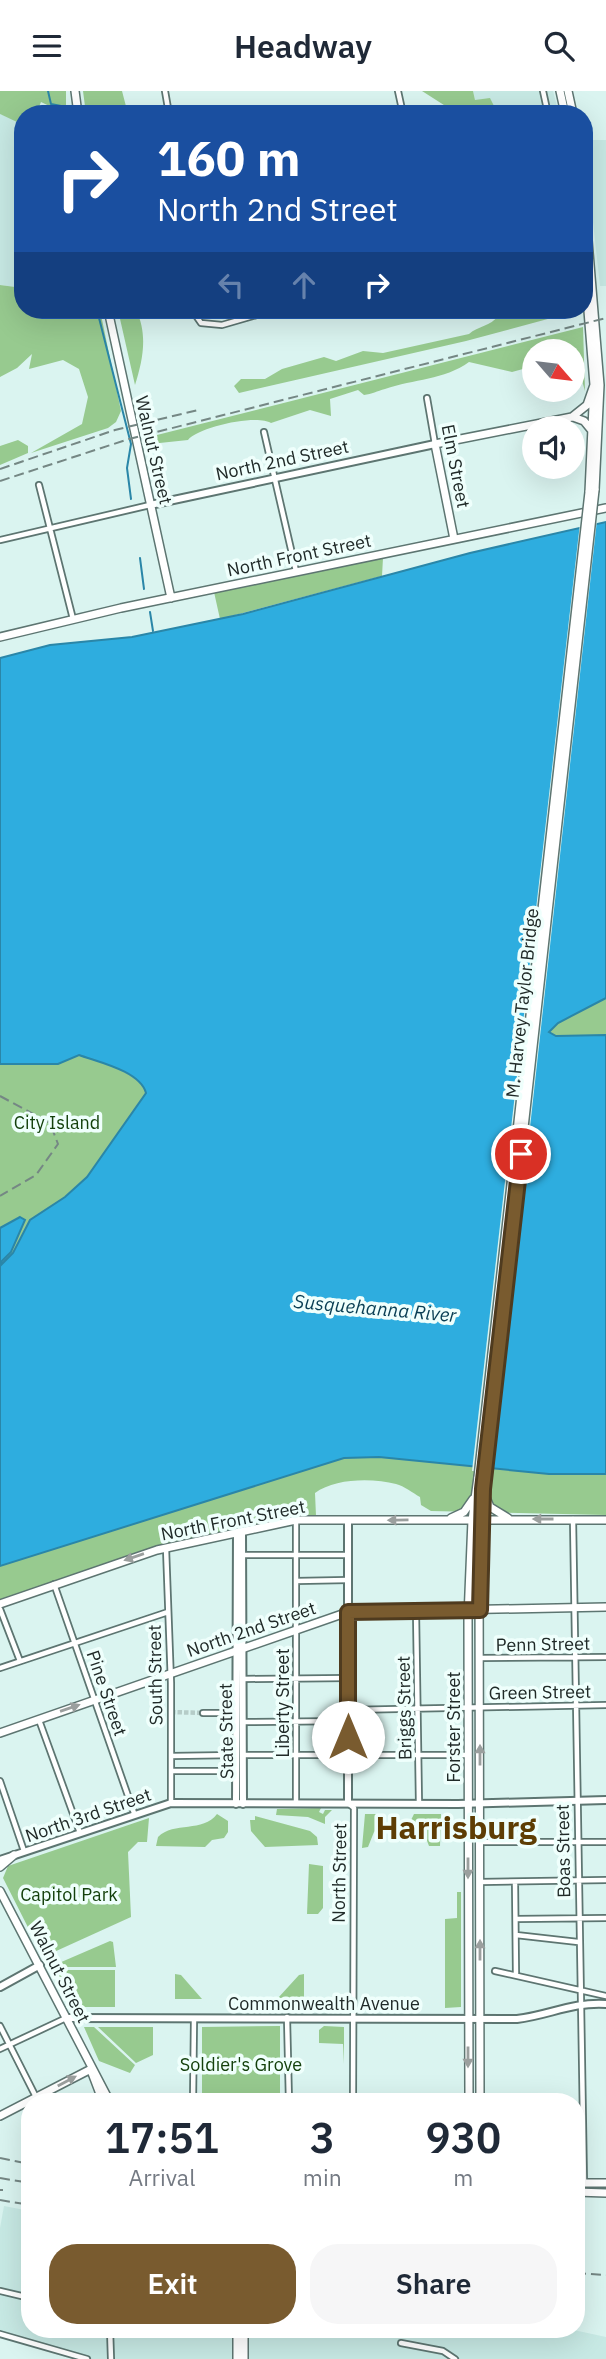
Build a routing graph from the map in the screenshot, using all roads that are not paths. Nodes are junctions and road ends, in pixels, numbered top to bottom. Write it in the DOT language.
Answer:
graph roads {
  1 [pos="110,319"];
  2 [pos="198,319"];
  3 [pos="240,319"];
  4 [pos="590,319"];
  5 [pos="593,319"];
  6 [pos="597,385"];
  7 [pos="427,398"];
  8 [pos="606,400"];
  9 [pos="573,416"];
  10 [pos="585,422"];
  11 [pos="522,427"];
  12 [pos="606,429"];
  13 [pos="264,432"];
  14 [pos="593,432"];
  15 [pos="435,444"];
  16 [pos="598,451"];
  17 [pos="275,476"];
  18 [pos="39,485"];
  19 [pos="592,491"];
  20 [pos="150,505"];
  21 [pos="606,507"];
  22 [pos="51,528"];
  23 [pos="454,539"];
  24 [pos="0,540"];
  25 [pos="296,571"];
  26 [pos="171,598"];
  27 [pos="73,619"];
  28 [pos="0,637"];
  29 [pos="480,1490"];
  30 [pos="573,1519"];
  31 [pos="296,1520"];
  32 [pos="447,1520"];
  33 [pos="472,1520"];
  34 [pos="481,1520"];
  35 [pos="512,1520"];
  36 [pos="606,1520"];
  37 [pos="348,1521"];
  38 [pos="239,1532"];
  39 [pos="166,1548"];
  40 [pos="241,1555"];
  41 [pos="348,1555"];
  42 [pos="296,1556"];
  43 [pos="348,1580"];
  44 [pos="296,1581"];
  45 [pos="54,1583"];
  46 [pos="0,1604"];
  47 [pos="606,1607"];
  48 [pos="574,1608"];
  49 [pos="0,1609"];
  50 [pos="469,1610"];
  51 [pos="480,1610"];
  52 [pos="416,1611"];
  53 [pos="168,1612"];
  54 [pos="348,1612"];
  55 [pos="297,1630"];
  56 [pos="75,1642"];
  57 [pos="239,1650"];
  58 [pos="606,1657"];
  59 [pos="480,1658"];
  60 [pos="575,1658"];
  61 [pos="20,1661"];
  62 [pos="0,1668"];
  63 [pos="170,1674"];
  64 [pos="297,1678"];
  65 [pos="348,1678"];
  66 [pos="242,1679"];
  67 [pos="94,1700"];
  68 [pos="606,1705"];
  69 [pos="575,1706"];
  70 [pos="469,1707"];
  71 [pos="480,1707"];
  72 [pos="418,1708"];
  73 [pos="348,1710"];
  74 [pos="203,1713"];
  75 [pos="236,1713"];
  76 [pos="39,1719"];
  77 [pos="348,1721"];
  78 [pos="242,1722"];
  79 [pos="298,1722"];
  80 [pos="0,1733"];
  81 [pos="348,1754"];
  82 [pos="239,1755"];
  83 [pos="296,1755"];
  84 [pos="468,1755"];
  85 [pos="171,1756"];
  86 [pos="418,1756"];
  87 [pos="171,1771"];
  88 [pos="236,1771"];
  89 [pos="0,1781"];
  90 [pos="606,1800"];
  91 [pos="576,1801"];
  92 [pos="296,1802"];
  93 [pos="480,1802"];
  94 [pos="171,1803"];
  95 [pos="348,1803"];
  96 [pos="469,1803"];
  97 [pos="239,1804"];
  98 [pos="419,1804"];
  99 [pos="134,1813"];
  100 [pos="80,1834"];
  101 [pos="577,1840"];
  102 [pos="480,1842"];
  103 [pos="606,1842"];
  104 [pos="24,1851"];
  105 [pos="14,1855"];
  106 [pos="0,1860"];
  107 [pos="0,1867"];
  108 [pos="578,1881"];
  109 [pos="606,1881"];
  110 [pos="480,1882"];
  111 [pos="515,1882"];
  112 [pos="0,1891"];
  113 [pos="578,1918"];
  114 [pos="606,1918"];
  115 [pos="516,1919"];
  116 [pos="516,1935"];
  117 [pos="578,1942"];
  118 [pos="40,1965"];
  119 [pos="495,1971"];
  120 [pos="516,1975"];
  121 [pos="0,1987"];
  122 [pos="580,1990"];
  123 [pos="606,1996"];
  124 [pos="580,2002"];
  125 [pos="606,2004"];
  126 [pos="194,2017"];
  127 [pos="287,2017"];
  128 [pos="353,2017"];
  129 [pos="468,2017"];
  130 [pos="66,2018"];
  131 [pos="480,2018"];
  132 [pos="0,2027"];
  133 [pos="9,2044"];
  134 [pos="0,2049"];
  135 [pos="91,2069"];
  136 [pos="34,2093"];
  137 [pos="44,2093"];
  138 [pos="100,2093"];
  139 [pos="105,2093"];
  140 [pos="193,2093"];
  141 [pos="289,2093"];
  142 [pos="353,2093"];
  143 [pos="468,2093"];
  144 [pos="480,2093"];
  145 [pos="580,2093"];
  146 [pos="21,2105"];
  147 [pos="0,2116"];
  148 [pos="585,2183"];
  149 [pos="606,2183"];
  150 [pos="585,2192"];
  151 [pos="606,2193"];
  152 [pos="0,2291"];
  153 [pos="21,2296"];
  154 [pos="0,2334"];
  155 [pos="110,2338"];
  156 [pos="237,2338"];
  157 [pos="244,2338"];
  158 [pos="401,2343"];
  159 [pos="87,2359"];
  160 [pos="111,2359"];
  161 [pos="237,2359"];
  162 [pos="244,2359"];
  163 [pos="455,2359"];
  1 -- 20 [label="main road, Walnut Street"];
  2 -- 3 [label="street"];
  4 -- 6 [label="main road"];
  5 -- 6 [label="main road"];
  6 -- 8 [label="main road"];
  6 -- 9 [label="main road"];
  6 -- 14 [label="main road"];
  6 -- 16 [label="main road"];
  7 -- 15 [label="street, Elm Street"];
  10 -- 14 [label="main road"];
  11 -- 15 [label="main road, North 2nd Street"];
  12 -- 16 [label="main road"];
  13 -- 17 [label="street"];
  14 -- 19 [label="main road"];
  15 -- 17 [label="street, North 2nd Street"];
  15 -- 23 [label="main road, Elm Street"];
  16 -- 19 [label="main road"];
  17 -- 20 [label="street, North 2nd Street"];
  17 -- 25 [label="street"];
  18 -- 22 [label="street"];
  19 -- 29 [label="main road, M. Harvey Taylor Bridge, bridge"];
  20 -- 22 [label="street, North 2nd Street"];
  20 -- 26 [label="main road, Walnut Street"];
  21 -- 23 [label="main road, North Front Street"];
  22 -- 24 [label="street, North 2nd Street"];
  22 -- 27 [label="street"];
  23 -- 25 [label="main road, North Front Street"];
  25 -- 26 [label="main road, North Front Street"];
  26 -- 27 [label="main road, North Front Street"];
  27 -- 28 [label="main road, North Front Street"];
  29 -- 32 [label="main road"];
  29 -- 33 [label="main road, M. Harvey Taylor Bridge"];
  29 -- 34 [label="main road, M. Harvey Taylor Bridge"];
  29 -- 35 [label="main road"];
  30 -- 35 [label="main road, North Front Street, one-way"];
  30 -- 36 [label="main road, North Front Street"];
  30 -- 48 [label="street, Boas Street"];
  31 -- 37 [label="main road, North Front Street"];
  31 -- 38 [label="main road, North Front Street"];
  31 -- 42 [label="street, Liberty Street"];
  32 -- 33 [label="main road, North Front Street"];
  32 -- 37 [label="main road, North Front Street, one-way"];
  33 -- 34 [label="main road, North Front Street"];
  33 -- 50 [label="main road, Forster Street"];
  34 -- 35 [label="main road, North Front Street"];
  34 -- 51 [label="main road, Forster Street"];
  37 -- 41 [label="street, North Street"];
  38 -- 39 [label="main road, North Front Street"];
  38 -- 40 [label="street, State Street"];
  38 -- 57 [label="street, State Street"];
  39 -- 45 [label="main road, North Front Street, one-way"];
  39 -- 53 [label="street, South Street"];
  40 -- 42 [label="street"];
  40 -- 57 [label="street, State Street"];
  41 -- 42 [label="street"];
  41 -- 43 [label="street, North Street"];
  42 -- 44 [label="street, Liberty Street"];
  43 -- 44 [label="street"];
  43 -- 54 [label="street, North Street"];
  44 -- 55 [label="street, Liberty Street"];
  45 -- 46 [label="main road, North Front Street"];
  45 -- 56 [label="street, Pine Street"];
  47 -- 48 [label="main road, North 2nd Street"];
  48 -- 51 [label="main road, North 2nd Street"];
  48 -- 60 [label="street, Boas Street"];
  49 -- 61 [label="street"];
  50 -- 51 [label="main road, North 2nd Street"];
  50 -- 52 [label="main road, North 2nd Street"];
  50 -- 70 [label="main road, Forster Street"];
  51 -- 59 [label="main road, Forster Street"];
  52 -- 54 [label="main road, North 2nd Street"];
  52 -- 72 [label="street, Briggs Street"];
  53 -- 56 [label="street"];
  53 -- 63 [label="street, South Street"];
  54 -- 55 [label="main road, North 2nd Street"];
  54 -- 65 [label="street, North Street"];
  55 -- 57 [label="main road, North 2nd Street"];
  55 -- 64 [label="street, Liberty Street"];
  56 -- 61 [label="street"];
  56 -- 67 [label="street, Pine Street"];
  57 -- 63 [label="main road, North 2nd Street"];
  57 -- 66 [label="street, State Street"];
  57 -- 75 [label="street, State Street"];
  58 -- 60 [label="street, Penn Street"];
  59 -- 60 [label="street, Penn Street"];
  59 -- 71 [label="main road, Forster Street"];
  60 -- 69 [label="street, Boas Street"];
  61 -- 62 [label="street"];
  63 -- 67 [label="main road, North 2nd Street"];
  63 -- 85 [label="street, South Street"];
  64 -- 65 [label="street"];
  64 -- 66 [label="street"];
  64 -- 79 [label="street, Liberty Street"];
  65 -- 73 [label="street, North Street"];
  66 -- 78 [label="street, State Street"];
  76 -- 67 [label="main road, North 2nd Street, one-way"];
  67 -- 99 [label="street, Pine Street"];
  68 -- 69 [label="street, Green Street"];
  69 -- 71 [label="street, Green Street"];
  69 -- 91 [label="street, Boas Street"];
  70 -- 71 [label="street, Green Street"];
  70 -- 72 [label="street, Green Street"];
  70 -- 84 [label="main road, Forster Street"];
  93 -- 71 [label="main road, Forster Street, one-way"];
  72 -- 73 [label="street, Green Street"];
  72 -- 86 [label="street, Briggs Street"];
  73 -- 77 [label="street, North Street"];
  74 -- 75 [label="street"];
  75 -- 82 [label="street, State Street"];
  76 -- 80 [label="main road, North 2nd Street"];
  76 -- 100 [label="street"];
  77 -- 79 [label="street"];
  77 -- 81 [label="street, North Street"];
  78 -- 79 [label="street"];
  78 -- 82 [label="street, State Street"];
  79 -- 83 [label="street, Liberty Street"];
  81 -- 83 [label="street"];
  81 -- 86 [label="street"];
  81 -- 95 [label="street, North Street"];
  82 -- 83 [label="street"];
  82 -- 85 [label="street"];
  82 -- 88 [label="street, State Street"];
  82 -- 97 [label="street, State Street"];
  83 -- 92 [label="street, Liberty Street"];
  84 -- 86 [label="street"];
  84 -- 96 [label="main road, Forster Street"];
  85 -- 87 [label="street, South Street"];
  86 -- 98 [label="street, Briggs Street"];
  87 -- 88 [label="street"];
  87 -- 94 [label="street, South Street"];
  88 -- 97 [label="street, State Street"];
  89 -- 104 [label="street"];
  90 -- 91 [label="street, North 3rd Street"];
  91 -- 93 [label="street, North 3rd Street"];
  91 -- 101 [label="street, Boas Street"];
  92 -- 95 [label="street, North 3rd Street"];
  92 -- 97 [label="street, North 3rd Street"];
  93 -- 96 [label="street, North 3rd Street"];
  93 -- 102 [label="main road, Forster Street"];
  94 -- 97 [label="street, North 3rd Street"];
  94 -- 99 [label="street, North 3rd Street"];
  95 -- 98 [label="street, North 3rd Street"];
  95 -- 128 [label="street, North Street"];
  96 -- 98 [label="street, North 3rd Street"];
  96 -- 129 [label="main road, Forster Street, one-way"];
  99 -- 100 [label="street, North 3rd Street"];
  100 -- 104 [label="street, North 3rd Street"];
  101 -- 102 [label="street"];
  101 -- 103 [label="street"];
  101 -- 108 [label="street, Boas Street"];
  102 -- 110 [label="main road, Forster Street"];
  104 -- 105 [label="street, North 3rd Street"];
  105 -- 106 [label="street, North 3rd Street"];
  105 -- 107 [label="main road"];
  108 -- 109 [label="street"];
  108 -- 111 [label="street"];
  108 -- 113 [label="street, Boas Street"];
  110 -- 111 [label="street"];
  131 -- 110 [label="main road, Forster Street, one-way"];
  111 -- 115 [label="street"];
  112 -- 118 [label="main road, Walnut Street"];
  113 -- 114 [label="street"];
  113 -- 115 [label="street"];
  113 -- 117 [label="street, Boas Street"];
  115 -- 116 [label="street"];
  116 -- 117 [label="street"];
  116 -- 120 [label="street"];
  117 -- 122 [label="street, Boas Street"];
  118 -- 121 [label="street"];
  118 -- 130 [label="main road, Walnut Street"];
  119 -- 120 [label="street"];
  120 -- 122 [label="street"];
  122 -- 123 [label="street"];
  122 -- 124 [label="street, Boas Street"];
  124 -- 125 [label="street"];
  124 -- 131 [label="street, Commonwealth Avenue"];
  124 -- 145 [label="street, Boas Street"];
  126 -- 127 [label="street, Commonwealth Avenue"];
  126 -- 130 [label="street, Commonwealth Avenue"];
  126 -- 140 [label="street"];
  127 -- 128 [label="street, Commonwealth Avenue"];
  127 -- 141 [label="street"];
  128 -- 129 [label="street, Commonwealth Avenue"];
  128 -- 142 [label="street, North Street"];
  129 -- 131 [label="street, Commonwealth Avenue"];
  129 -- 143 [label="main road, Forster Street, one-way"];
  130 -- 133 [label="street"];
  130 -- 135 [label="main road, Walnut Street"];
  131 -- 144 [label="main road, Forster Street"];
  132 -- 133 [label="street"];
  133 -- 134 [label="street"];
  133 -- 136 [label="street"];
  137 -- 135 [label="main road, one-way"];
  135 -- 138 [label="main road, Walnut Street"];
  135 -- 139 [label="main road, Walnut Street"];
  146 -- 147 [label="main road"];
  148 -- 149 [label="main road"];
  150 -- 151 [label="main road"];
  152 -- 153 [label="street"];
  154 -- 159 [label="street"];
  155 -- 160 [label="street"];
  156 -- 161 [label="main road"];
  157 -- 162 [label="main road"];
  158 -- 163 [label="street"];
}
